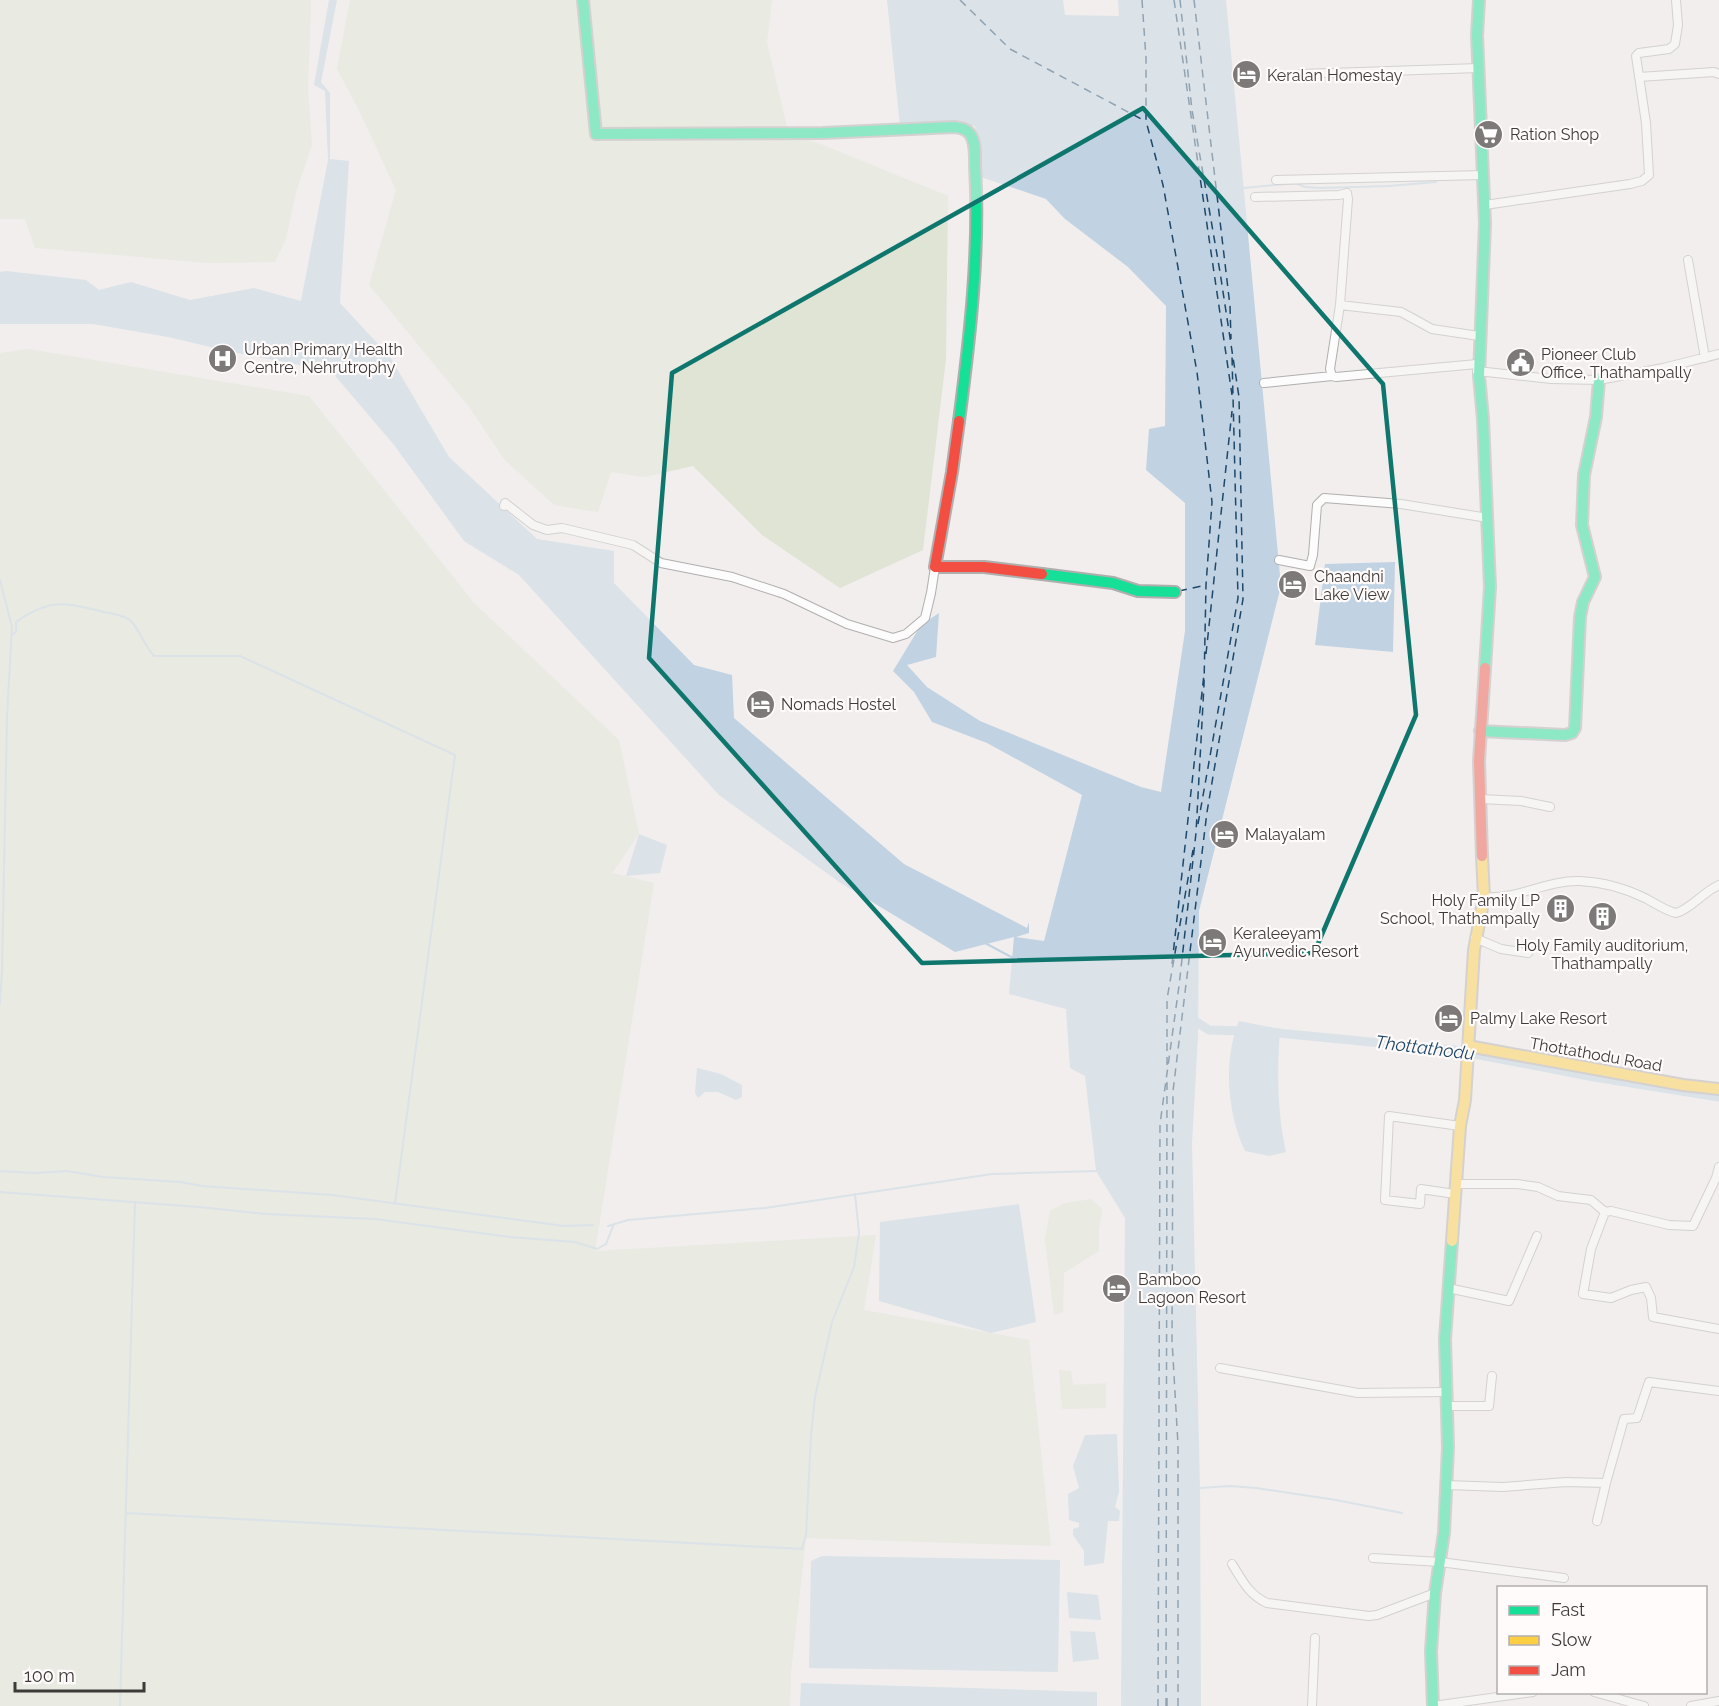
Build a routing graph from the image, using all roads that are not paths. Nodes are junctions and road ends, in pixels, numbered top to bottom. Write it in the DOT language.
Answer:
graph roads {
  1 [pos="583,0"];
  2 [pos="1479,0"];
  3 [pos="1676,0"];
  4 [pos="1479,68"];
  5 [pos="1300,74"];
  6 [pos="1719,74"];
  7 [pos="1640,77"];
  8 [pos="1483,175"];
  9 [pos="1276,180"];
  10 [pos="1255,197"];
  11 [pos="1485,206"];
  12 [pos="1689,260"];
  13 [pos="1340,305"];
  14 [pos="1479,336"];
  15 [pos="1719,354"];
  16 [pos="1705,358"];
  17 [pos="1477,367"];
  18 [pos="1332,376"];
  19 [pos="1599,380"];
  20 [pos="1264,383"];
  21 [pos="504,506"];
  22 [pos="1488,518"];
  23 [pos="1279,560"];
  24 [pos="935,567"];
  25 [pos="1175,592"];
  26 [pos="1480,731"];
  27 [pos="1480,799"];
  28 [pos="1550,807"];
  29 [pos="1719,885"];
  30 [pos="1484,897"];
  31 [pos="1475,938"];
  32 [pos="1528,953"];
  33 [pos="1468,1050"];
  34 [pos="1719,1089"];
  35 [pos="1460,1126"];
  36 [pos="1719,1167"];
  37 [pos="1456,1189"];
  38 [pos="1605,1212"];
  39 [pos="1537,1236"];
  40 [pos="1448,1288"];
  41 [pos="1719,1329"];
  42 [pos="1220,1368"];
  43 [pos="1492,1376"];
  44 [pos="1719,1391"];
  45 [pos="1446,1392"];
  46 [pos="1446,1406"];
  47 [pos="1606,1483"];
  48 [pos="1446,1485"];
  49 [pos="1597,1521"];
  50 [pos="1372,1558"];
  51 [pos="1440,1562"];
  52 [pos="1232,1564"];
  53 [pos="1564,1578"];
  54 [pos="1435,1593"];
  55 [pos="1315,1638"];
  56 [pos="1519,1694"];
  57 [pos="1601,1694"];
  58 [pos="1719,1701"];
  59 [pos="1312,1706"];
  60 [pos="1433,1706"];
  61 [pos="1644,1706"];
  62 [pos="1691,1706"];
  1 -- 24 [label="street"];
  2 -- 4 [label="street"];
  3 -- 7 [label="street"];
  4 -- 5 [label="street"];
  4 -- 8 [label="street"];
  6 -- 7 [label="street"];
  7 -- 11 [label="street"];
  8 -- 9 [label="street"];
  8 -- 11 [label="street"];
  10 -- 13 [label="street"];
  11 -- 14 [label="street"];
  12 -- 16 [label="street"];
  13 -- 14 [label="street"];
  13 -- 18 [label="street"];
  14 -- 17 [label="street"];
  15 -- 16 [label="street"];
  16 -- 19 [label="street"];
  17 -- 18 [label="street"];
  17 -- 19 [label="street"];
  17 -- 22 [label="street"];
  18 -- 20 [label="street"];
  19 -- 26 [label="street"];
  21 -- 24 [label="street"];
  22 -- 23 [label="street"];
  22 -- 26 [label="street"];
  24 -- 25 [label="street"];
  26 -- 27 [label="street"];
  27 -- 28 [label="street"];
  27 -- 30 [label="street"];
  29 -- 30 [label="street"];
  30 -- 31 [label="street"];
  31 -- 32 [label="street"];
  31 -- 33 [label="street"];
  33 -- 34 [label="street, Thottathodu Road"];
  33 -- 35 [label="street"];
  35 -- 37 [label="street"];
  35 -- 37 [label="street"];
  36 -- 38 [label="street"];
  37 -- 38 [label="street"];
  37 -- 40 [label="street"];
  38 -- 41 [label="street"];
  39 -- 40 [label="street"];
  40 -- 45 [label="street"];
  42 -- 45 [label="street"];
  43 -- 46 [label="street"];
  44 -- 47 [label="street"];
  45 -- 46 [label="street"];
  46 -- 48 [label="street"];
  47 -- 48 [label="street"];
  47 -- 49 [label="street"];
  48 -- 51 [label="street"];
  50 -- 51 [label="street"];
  51 -- 53 [label="street"];
  51 -- 54 [label="street"];
  52 -- 54 [label="street"];
  54 -- 60 [label="street"];
  55 -- 59 [label="street"];
  56 -- 60 [label="street"];
  57 -- 61 [label="street"];
  58 -- 62 [label="street"];
}
